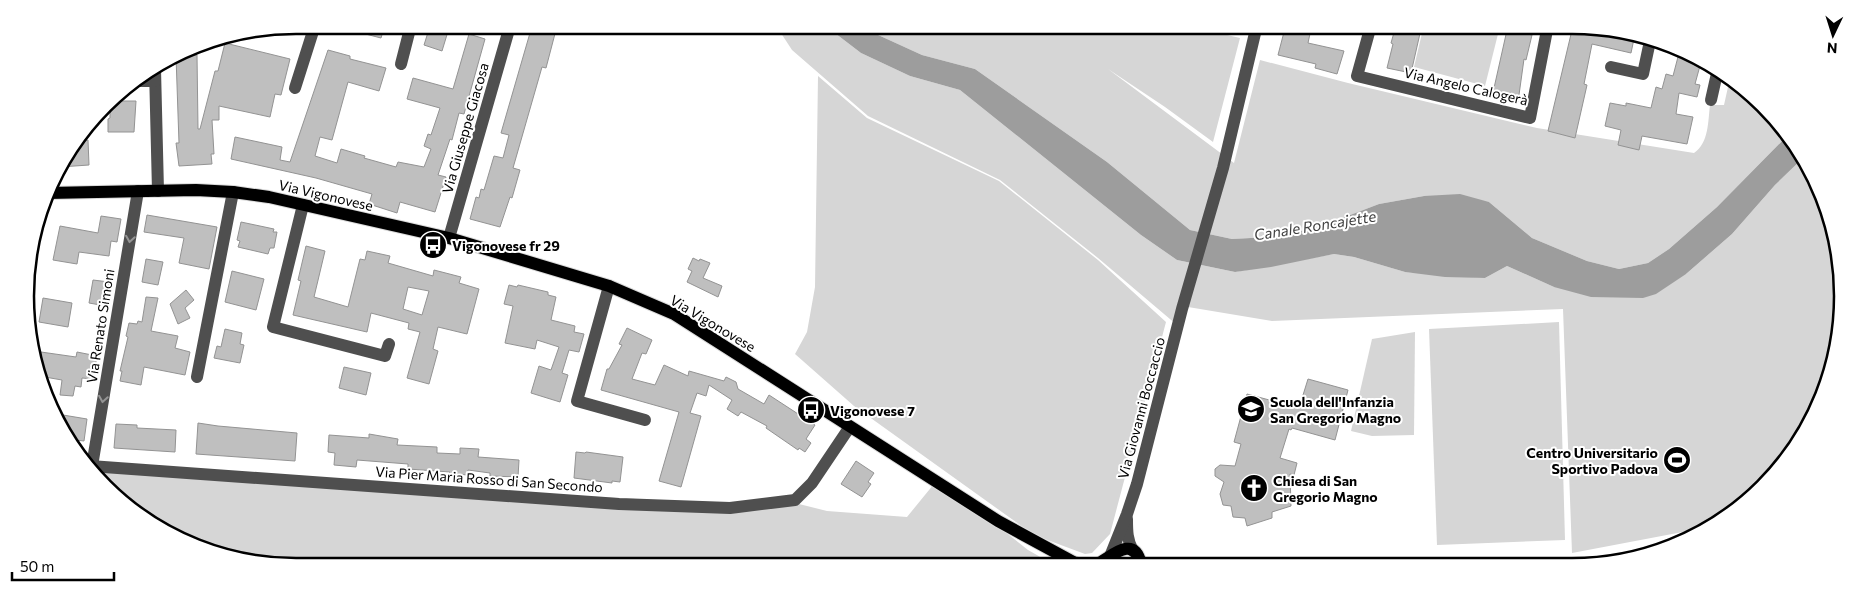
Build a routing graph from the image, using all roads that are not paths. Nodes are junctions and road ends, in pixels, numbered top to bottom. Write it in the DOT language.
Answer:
graph roads {
  1 [pos="312,34"];
  2 [pos="409,34"];
  3 [pos="508,34"];
  4 [pos="1255,34"];
  5 [pos="1369,34"];
  6 [pos="1546,34"];
  7 [pos="1649,46"];
  8 [pos="401,64"];
  9 [pos="1611,67"];
  10 [pos="155,75"];
  11 [pos="1716,77"];
  12 [pos="295,88"];
  13 [pos="1711,100"];
  14 [pos="138,191"];
  15 [pos="158,191"];
  16 [pos="233,192"];
  17 [pos="55,193"];
  18 [pos="303,205"];
  19 [pos="449,238"];
  20 [pos="609,286"];
  21 [pos="388,344"];
  22 [pos="197,377"];
  23 [pos="645,420"];
  24 [pos="849,428"];
  25 [pos="92,461"];
  26 [pos="97,466"];
  27 [pos="1128,514"];
  28 [pos="1133,551"];
  29 [pos="1066,558"];
  30 [pos="1109,558"];
  31 [pos="1140,558"];
  1 -- 12 [label="street"];
  2 -- 8 [label="street"];
  3 -- 19 [label="street, Via Giuseppe Giacosa"];
  4 -- 27 [label="street, Via Giovanni Boccaccio"];
  5 -- 6 [label="street, Via Angelo Calogerà"];
  7 -- 9 [label="street"];
  10 -- 15 [label="street"];
  11 -- 13 [label="street"];
  14 -- 15 [label="main road, Via Vigonovese"];
  14 -- 17 [label="main road, Via Vigonovese"];
  14 -- 25 [label="street, Via Renato Simoni, one-way"];
  15 -- 16 [label="main road, Via Vigonovese"];
  16 -- 18 [label="main road, Via Vigonovese"];
  16 -- 22 [label="street"];
  18 -- 19 [label="main road, Via Vigonovese"];
  18 -- 21 [label="street"];
  19 -- 20 [label="main road, Via Vigonovese"];
  20 -- 23 [label="street"];
  20 -- 24 [label="main road, Via Vigonovese"];
  24 -- 26 [label="street, Via Pier Maria Rosso di San Secondo"];
  24 -- 29 [label="main road, Via Vigonovese"];
  27 -- 28 [label="street, Via Giovanni Boccaccio"];
  27 -- 30 [label="street, Via Giovanni Boccaccio"];
  28 -- 30 [label="main road"];
  28 -- 31 [label="main road"];
}
